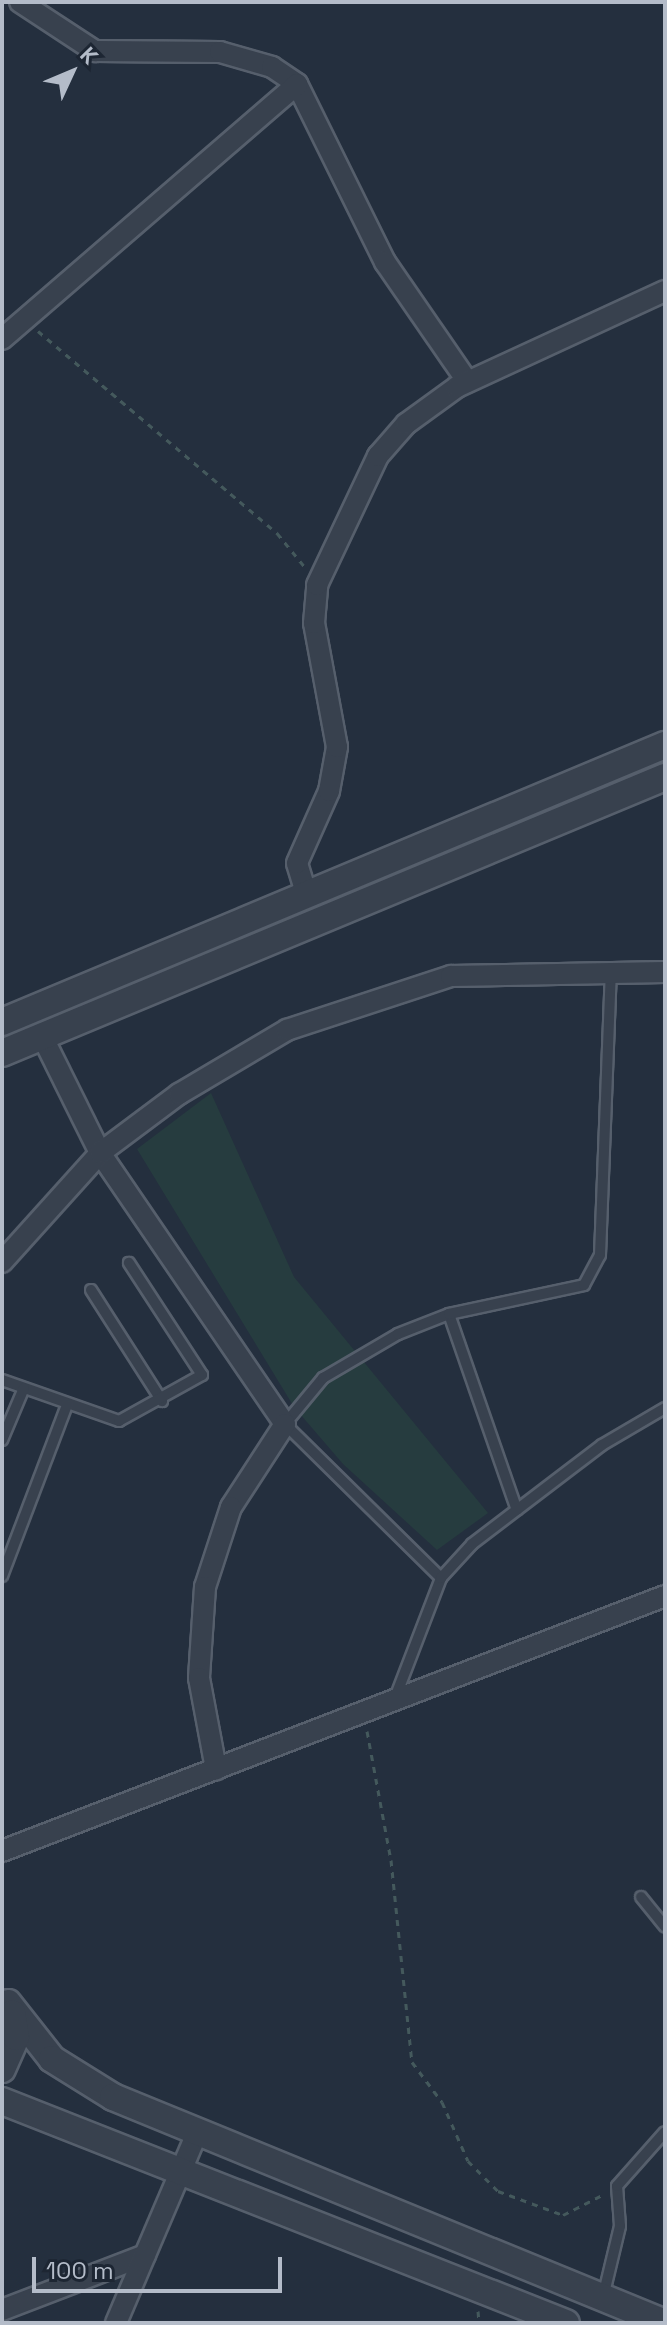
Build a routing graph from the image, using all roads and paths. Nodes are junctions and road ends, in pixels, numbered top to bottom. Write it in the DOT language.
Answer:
graph roads {
  1 [pos="20,2"];
  2 [pos="297,84"];
  3 [pos="665,291"];
  4 [pos="22,319"];
  5 [pos="2,339"];
  6 [pos="467,381"];
  7 [pos="317,585"];
  8 [pos="665,745"];
  9 [pos="665,777"];
  10 [pos="307,896"];
  11 [pos="611,968"];
  12 [pos="665,972"];
  13 [pos="2,1022"];
  14 [pos="42,1036"];
  15 [pos="2,1053"];
  16 [pos="100,1153"];
  17 [pos="2,1262"];
  18 [pos="129,1263"];
  19 [pos="91,1290"];
  20 [pos="449,1314"];
  21 [pos="2,1380"];
  22 [pos="24,1388"];
  23 [pos="162,1401"];
  24 [pos="67,1405"];
  25 [pos="665,1408"];
  26 [pos="285,1424"];
  27 [pos="2,1440"];
  28 [pos="517,1510"];
  29 [pos="2,1576"];
  30 [pos="441,1578"];
  31 [pos="665,1596"];
  32 [pos="395,1700"];
  33 [pos="363,1712"];
  34 [pos="216,1769"];
  35 [pos="2,1851"];
  36 [pos="641,1897"];
  37 [pos="665,1927"];
  38 [pos="5,1999"];
  39 [pos="2,2069"];
  40 [pos="2,2101"];
  41 [pos="665,2132"];
  42 [pos="196,2135"];
  43 [pos="181,2169"];
  44 [pos="617,2186"];
  45 [pos="145,2255"];
  46 [pos="603,2298"];
  47 [pos="2,2310"];
  48 [pos="116,2323"];
  49 [pos="566,2323"];
  50 [pos="665,2323"];
  1 -- 2 [label="street"];
  2 -- 4 [label="street"];
  2 -- 6 [label="street"];
  3 -- 6 [label="street"];
  4 -- 5 [label="street"];
  4 -- 7 [label="path"];
  6 -- 7 [label="street"];
  7 -- 10 [label="street"];
  8 -- 10 [label="street"];
  9 -- 14 [label="street"];
  10 -- 13 [label="street"];
  11 -- 12 [label="street"];
  11 -- 16 [label="street"];
  11 -- 20 [label="lane"];
  14 -- 15 [label="street"];
  14 -- 16 [label="street"];
  16 -- 17 [label="street"];
  16 -- 26 [label="street"];
  18 -- 23 [label="lane"];
  19 -- 23 [label="lane"];
  20 -- 26 [label="lane"];
  20 -- 28 [label="lane"];
  21 -- 22 [label="lane"];
  22 -- 24 [label="lane"];
  22 -- 27 [label="lane"];
  23 -- 24 [label="lane"];
  24 -- 29 [label="lane"];
  25 -- 28 [label="lane"];
  26 -- 30 [label="lane"];
  26 -- 34 [label="street"];
  28 -- 30 [label="lane"];
  30 -- 32 [label="lane"];
  31 -- 32 [label="street"];
  32 -- 33 [label="street"];
  33 -- 34 [label="street"];
  33 -- 44 [label="path"];
  34 -- 35 [label="street"];
  36 -- 37 [label="lane"];
  38 -- 39 [label="street"];
  38 -- 42 [label="street"];
  40 -- 43 [label="street"];
  41 -- 44 [label="lane"];
  42 -- 43 [label="street"];
  42 -- 46 [label="street"];
  43 -- 45 [label="street"];
  43 -- 49 [label="street"];
  44 -- 46 [label="lane"];
  45 -- 47 [label="street"];
  45 -- 48 [label="street"];
  46 -- 50 [label="street"];
}
